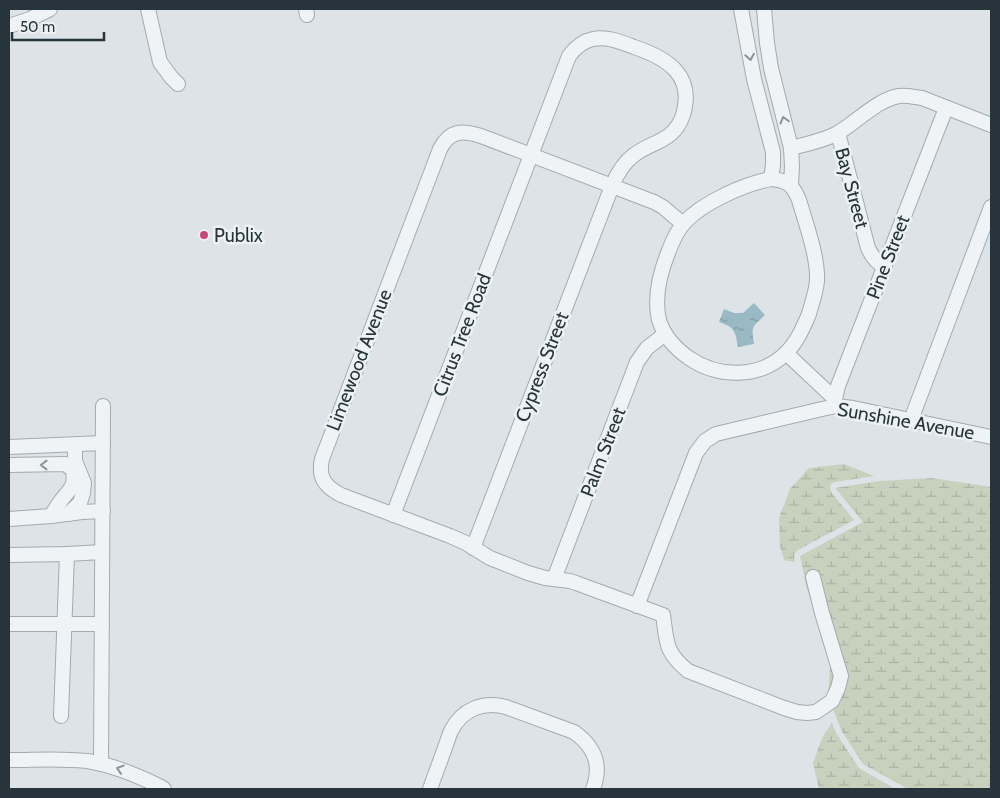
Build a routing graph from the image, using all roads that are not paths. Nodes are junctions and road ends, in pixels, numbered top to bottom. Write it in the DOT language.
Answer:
graph roads {
  1 [pos="148,9"];
  2 [pos="741,9"];
  3 [pos="764,9"];
  4 [pos="42,10"];
  5 [pos="9,26"];
  6 [pos="773,80"];
  7 [pos="178,84"];
  8 [pos="756,87"];
  9 [pos="946,108"];
  10 [pos="991,125"];
  11 [pos="838,133"];
  12 [pos="791,148"];
  13 [pos="531,155"];
  14 [pos="770,180"];
  15 [pos="791,185"];
  16 [pos="612,186"];
  17 [pos="991,207"];
  18 [pos="683,224"];
  19 [pos="884,267"];
  20 [pos="665,334"];
  21 [pos="786,353"];
  22 [pos="836,403"];
  23 [pos="103,406"];
  24 [pos="911,420"];
  25 [pos="990,434"];
  26 [pos="103,443"];
  27 [pos="75,444"];
  28 [pos="9,447"];
  29 [pos="9,465"];
  30 [pos="103,510"];
  31 [pos="68,514"];
  32 [pos="394,515"];
  33 [pos="51,516"];
  34 [pos="9,519"];
  35 [pos="473,548"];
  36 [pos="102,552"];
  37 [pos="67,554"];
  38 [pos="9,555"];
  39 [pos="813,576"];
  40 [pos="554,579"];
  41 [pos="637,606"];
  42 [pos="9,624"];
  43 [pos="64,624"];
  44 [pos="102,624"];
  45 [pos="61,716"];
  46 [pos="9,760"];
  47 [pos="101,764"];
  48 [pos="164,789"];
  49 [pos="430,789"];
  50 [pos="593,789"];
  1 -- 7 [label="street"];
  2 -- 8 [label="street, one-way"];
  3 -- 6 [label="street"];
  4 -- 5 [label="street"];
  6 -- 8 [label="street"];
  12 -- 6 [label="street, one-way"];
  8 -- 14 [label="street"];
  9 -- 10 [label="street"];
  9 -- 11 [label="street"];
  9 -- 19 [label="street, Pine Street"];
  11 -- 12 [label="street"];
  11 -- 19 [label="street, Bay Street"];
  12 -- 15 [label="street"];
  13 -- 16 [label="street, Limewood Avenue"];
  13 -- 16 [label="street, Citrus Tree Road"];
  13 -- 32 [label="street, Citrus Tree Road"];
  13 -- 32 [label="street, Limewood Avenue"];
  14 -- 15 [label="street"];
  14 -- 18 [label="street"];
  15 -- 21 [label="street"];
  16 -- 18 [label="street, Limewood Avenue"];
  16 -- 35 [label="street, Cypress Street"];
  17 -- 24 [label="street"];
  18 -- 20 [label="street"];
  19 -- 22 [label="street, Pine Street"];
  20 -- 21 [label="street"];
  20 -- 40 [label="street, Palm Street"];
  21 -- 22 [label="street"];
  22 -- 24 [label="street, Sunshine Avenue"];
  22 -- 41 [label="street, Sunshine Avenue"];
  23 -- 26 [label="street"];
  24 -- 25 [label="street, Sunshine Avenue"];
  26 -- 27 [label="street"];
  26 -- 30 [label="street"];
  27 -- 28 [label="street"];
  27 -- 31 [label="street"];
  33 -- 29 [label="street, one-way"];
  30 -- 31 [label="street"];
  30 -- 36 [label="street"];
  31 -- 33 [label="street"];
  32 -- 35 [label="street, Limewood Avenue"];
  33 -- 34 [label="street"];
  35 -- 40 [label="street, Limewood Avenue"];
  36 -- 37 [label="street"];
  36 -- 44 [label="street"];
  37 -- 38 [label="street"];
  37 -- 43 [label="street"];
  39 -- 41 [label="street, Limewood Avenue"];
  40 -- 41 [label="street, Limewood Avenue"];
  42 -- 43 [label="street"];
  43 -- 44 [label="street"];
  43 -- 45 [label="street"];
  44 -- 47 [label="street"];
  46 -- 47 [label="street"];
  48 -- 47 [label="street, one-way"];
  49 -- 50 [label="street"];
}
